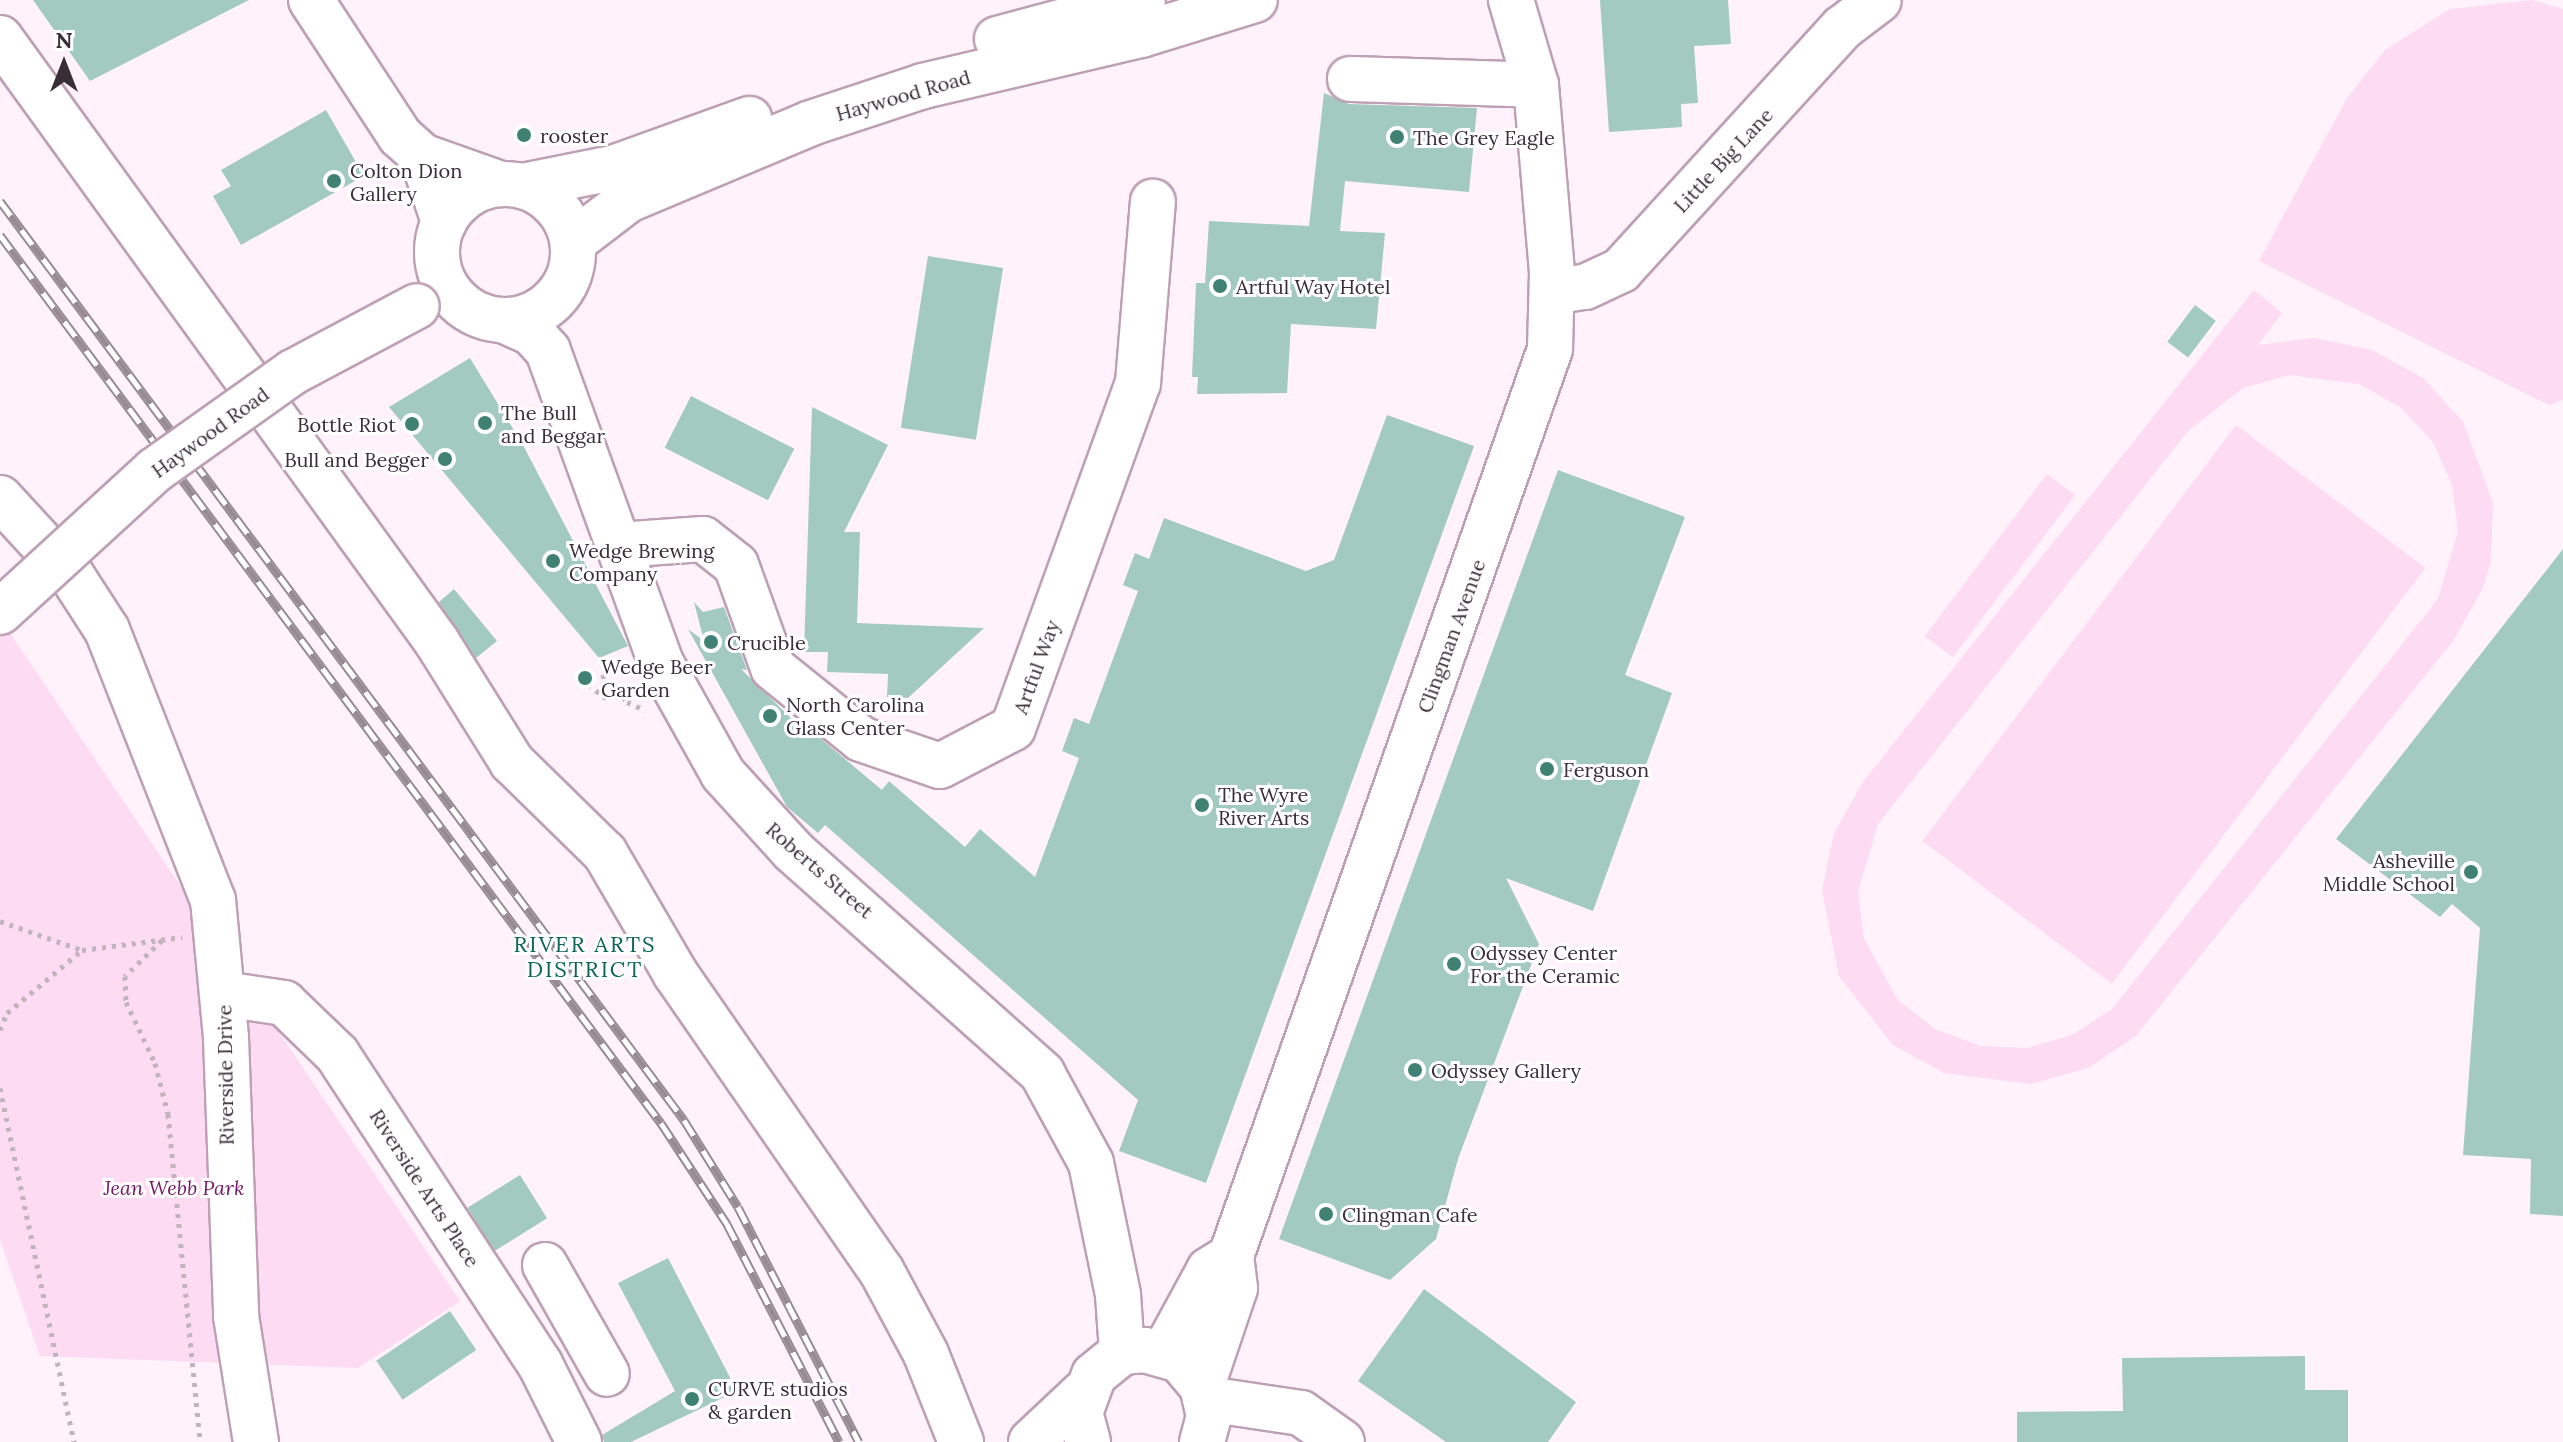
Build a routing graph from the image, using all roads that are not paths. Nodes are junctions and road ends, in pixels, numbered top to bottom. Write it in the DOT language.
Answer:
graph roads {
  1 [pos="311,0"];
  2 [pos="1143,0"];
  3 [pos="1255,0"];
  4 [pos="1511,0"];
  5 [pos="1879,0"];
  6 [pos="0,38"];
  7 [pos="920,73"];
  8 [pos="1350,79"];
  9 [pos="1536,85"];
  10 [pos="422,156"];
  11 [pos="512,185"];
  12 [pos="1153,202"];
  13 [pos="444,222"];
  14 [pos="573,242"];
  15 [pos="1552,292"];
  16 [pos="432,298"];
  17 [pos="555,300"];
  18 [pos="505,321"];
  19 [pos="548,351"];
  20 [pos="0,498"];
  21 [pos="618,545"];
  22 [pos="0,612"];
  23 [pos="191,856"];
  24 [pos="223,994"];
  25 [pos="1231,1256"];
  26 [pos="545,1265"];
  27 [pos="572,1314"];
  28 [pos="526,1342"];
  29 [pos="1143,1353"];
  30 [pos="607,1374"];
  31 [pos="1084,1392"];
  32 [pos="1204,1393"];
  33 [pos="231,1442"];
  34 [pos="256,1442"];
  35 [pos="579,1442"];
  36 [pos="961,1442"];
  37 [pos="1031,1442"];
  38 [pos="1088,1442"];
  39 [pos="1202,1442"];
  40 [pos="1338,1442"];
  1 -- 10 [label="main road"];
  2 -- 7 [label="main road, Haywood Road"];
  3 -- 7 [label="main road, Haywood Road"];
  4 -- 9 [label="main road, Clingman Avenue"];
  5 -- 15 [label="main road, Little Big Lane"];
  6 -- 36 [label="main road"];
  7 -- 11 [label="main road, Haywood Road"];
  7 -- 14 [label="main road, Haywood Road"];
  8 -- 9 [label="main road"];
  9 -- 15 [label="main road, Clingman Avenue"];
  10 -- 11 [label="main road"];
  10 -- 13 [label="main road"];
  11 -- 13 [label="main road"];
  11 -- 14 [label="main road"];
  12 -- 21 [label="main road, Artful Way"];
  13 -- 16 [label="main road"];
  14 -- 17 [label="main road"];
  15 -- 25 [label="main road, Clingman Avenue"];
  16 -- 18 [label="main road"];
  16 -- 22 [label="main road, Haywood Road, bridge"];
  17 -- 18 [label="main road"];
  17 -- 19 [label="main road, Roberts Street"];
  18 -- 19 [label="main road"];
  19 -- 21 [label="main road, Roberts Street"];
  20 -- 23 [label="main road, Riverside Drive"];
  21 -- 29 [label="main road, Roberts Street"];
  23 -- 24 [label="main road, Riverside Drive"];
  23 -- 33 [label="main road, Riverside Drive"];
  24 -- 28 [label="main road, Riverside Arts Place"];
  24 -- 34 [label="main road, Riverside Drive"];
  25 -- 29 [label="main road, Clingman Avenue"];
  25 -- 32 [label="main road, Clingman Avenue"];
  26 -- 27 [label="main road"];
  27 -- 28 [label="main road"];
  27 -- 30 [label="main road"];
  28 -- 35 [label="main road, Riverside Arts Place"];
  29 -- 31 [label="main road"];
  29 -- 32 [label="main road"];
  31 -- 37 [label="main road"];
  31 -- 38 [label="main road"];
  32 -- 39 [label="main road, Clingman Avenue"];
  32 -- 40 [label="main road"];
}
